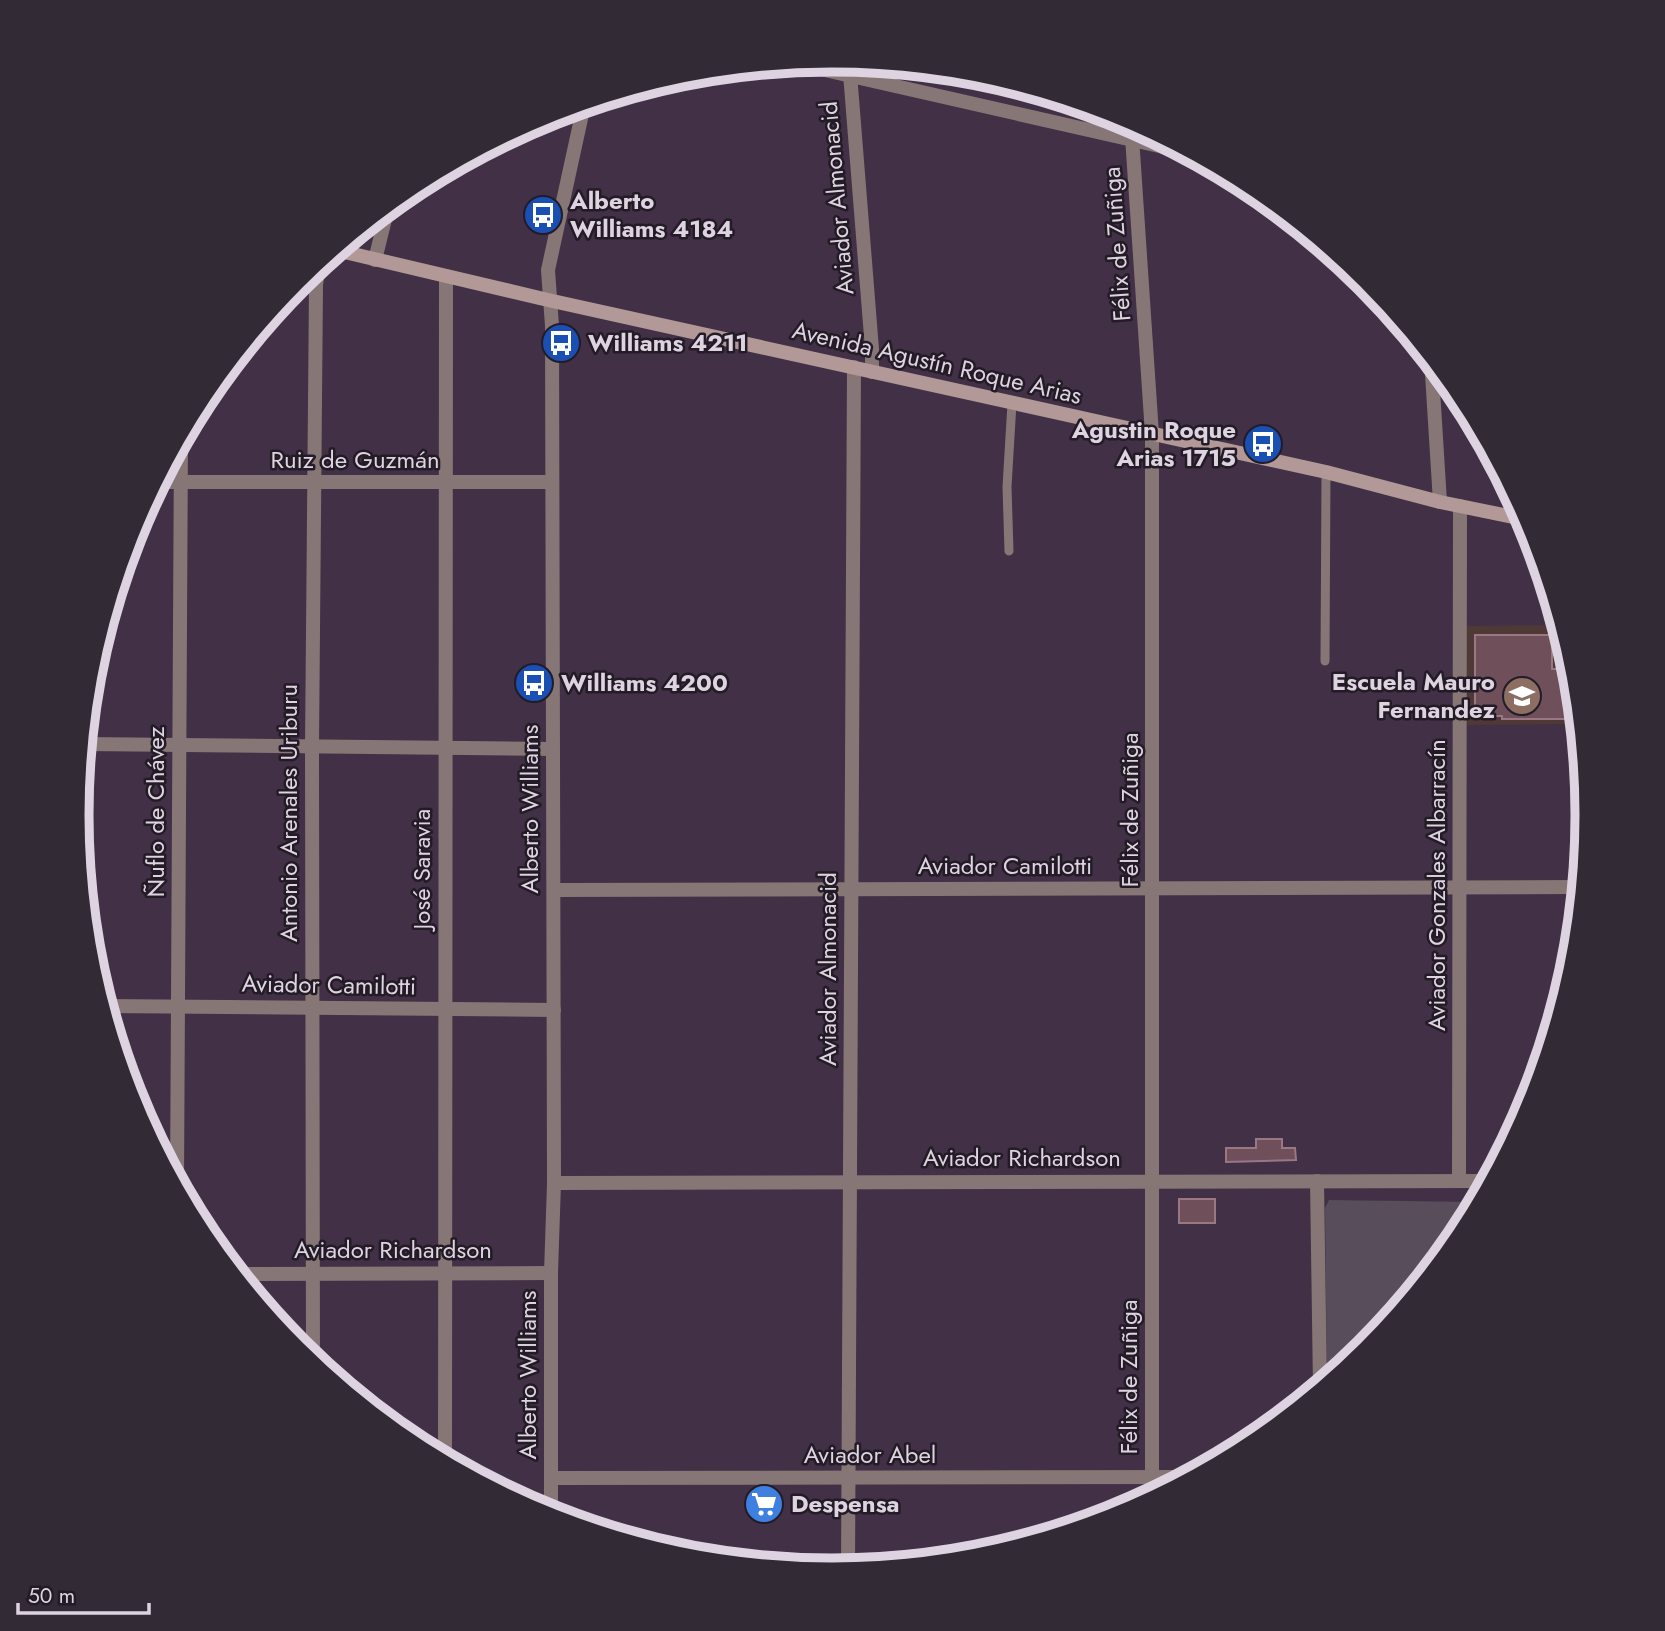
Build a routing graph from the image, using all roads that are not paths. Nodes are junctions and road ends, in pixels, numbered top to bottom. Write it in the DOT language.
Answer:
graph roads {
  1 [pos="830,72"];
  2 [pos="850,72"];
  3 [pos="850,77"];
  4 [pos="582,115"];
  5 [pos="1132,135"];
  6 [pos="1133,140"];
  7 [pos="1154,145"];
  8 [pos="384,222"];
  9 [pos="346,253"];
  10 [pos="375,260"];
  11 [pos="446,276"];
  12 [pos="317,281"];
  13 [pos="548,300"];
  14 [pos="854,367"];
  15 [pos="872,372"];
  16 [pos="1432,376"];
  17 [pos="1012,403"];
  18 [pos="1152,434"];
  19 [pos="181,457"];
  20 [pos="1326,472"];
  21 [pos="168,482"];
  22 [pos="181,482"];
  23 [pos="551,482"];
  24 [pos="313,483"];
  25 [pos="445,483"];
  26 [pos="1440,502"];
  27 [pos="1460,506"];
  28 [pos="1514,517"];
  29 [pos="1009,551"];
  30 [pos="1325,661"];
  31 [pos="92,744"];
  32 [pos="178,745"];
  33 [pos="312,746"];
  34 [pos="445,748"];
  35 [pos="552,749"];
  36 [pos="1573,887"];
  37 [pos="851,888"];
  38 [pos="1460,888"];
  39 [pos="1153,889"];
  40 [pos="554,890"];
  41 [pos="114,1006"];
  42 [pos="178,1006"];
  43 [pos="311,1008"];
  44 [pos="445,1009"];
  45 [pos="554,1010"];
  46 [pos="177,1167"];
  47 [pos="851,1181"];
  48 [pos="1152,1181"];
  49 [pos="1317,1181"];
  50 [pos="1459,1181"];
  51 [pos="1480,1181"];
  52 [pos="554,1183"];
  53 [pos="246,1273"];
  54 [pos="312,1273"];
  55 [pos="445,1273"];
  56 [pos="551,1273"];
  57 [pos="313,1347"];
  58 [pos="1320,1378"];
  59 [pos="445,1450"];
  60 [pos="1152,1477"];
  61 [pos="1172,1477"];
  62 [pos="551,1478"];
  63 [pos="848,1478"];
  64 [pos="1152,1487"];
  65 [pos="551,1504"];
  66 [pos="848,1559"];
  1 -- 3 [label="street"];
  2 -- 3 [label="street, Aviador Almonacid"];
  3 -- 6 [label="street"];
  3 -- 15 [label="street, Aviador Almonacid"];
  4 -- 13 [label="street, Alberto Williams"];
  5 -- 6 [label="street, Félix de Zuñiga"];
  6 -- 7 [label="street"];
  6 -- 18 [label="street, Félix de Zuñiga"];
  8 -- 10 [label="street"];
  9 -- 10 [label="main road, Avenida Agustín Roque Arias"];
  10 -- 11 [label="main road, Avenida Agustín Roque Arias"];
  11 -- 13 [label="main road, Avenida Agustín Roque Arias"];
  11 -- 25 [label="street, José Saravia"];
  12 -- 24 [label="street, Antonio Arenales Uriburu"];
  13 -- 14 [label="main road, Avenida Agustín Roque Arias"];
  13 -- 23 [label="street, Alberto Williams"];
  14 -- 15 [label="main road, Avenida Agustín Roque Arias"];
  14 -- 37 [label="street, Aviador Almonacid"];
  15 -- 17 [label="main road, Avenida Agustín Roque Arias"];
  16 -- 26 [label="street"];
  17 -- 18 [label="main road, Avenida Agustín Roque Arias"];
  17 -- 29 [label="lane"];
  18 -- 20 [label="main road, Avenida Agustín Roque Arias"];
  18 -- 39 [label="street, Félix de Zuñiga"];
  19 -- 22 [label="street, Ñuflo de Chávez"];
  20 -- 26 [label="main road, Avenida Agustín Roque Arias"];
  20 -- 30 [label="lane"];
  21 -- 22 [label="street, Ruiz de Guzmán"];
  22 -- 24 [label="street, Ruiz de Guzmán"];
  22 -- 32 [label="street, Ñuflo de Chávez"];
  23 -- 25 [label="street, Ruiz de Guzmán"];
  23 -- 35 [label="street, Alberto Williams"];
  24 -- 25 [label="street, Ruiz de Guzmán"];
  24 -- 33 [label="street, Antonio Arenales Uriburu"];
  25 -- 34 [label="street, José Saravia"];
  26 -- 27 [label="main road, Avenida Agustín Roque Arias"];
  27 -- 28 [label="main road, Avenida Agustín Roque Arias"];
  27 -- 38 [label="street, Aviador Gonzales Albarracín"];
  31 -- 32 [label="street"];
  32 -- 33 [label="street"];
  32 -- 42 [label="street, Ñuflo de Chávez"];
  33 -- 34 [label="street"];
  33 -- 43 [label="street, Antonio Arenales Uriburu"];
  34 -- 35 [label="street"];
  34 -- 44 [label="street, José Saravia"];
  35 -- 40 [label="street, Alberto Williams"];
  36 -- 38 [label="street, Aviador Camilotti"];
  37 -- 39 [label="street, Aviador Camilotti"];
  37 -- 40 [label="street, Aviador Camilotti"];
  37 -- 47 [label="street, Aviador Almonacid"];
  38 -- 39 [label="street, Aviador Camilotti"];
  38 -- 50 [label="street, Aviador Gonzales Albarracín"];
  39 -- 48 [label="street, Félix de Zuñiga"];
  40 -- 45 [label="street, Alberto Williams"];
  41 -- 42 [label="street, Aviador Camilotti"];
  42 -- 43 [label="street, Aviador Camilotti"];
  42 -- 46 [label="street, Ñuflo de Chávez"];
  43 -- 44 [label="street, Aviador Camilotti"];
  43 -- 54 [label="street, Antonio Arenales Uriburu"];
  44 -- 45 [label="street, Aviador Camilotti"];
  44 -- 55 [label="street, José Saravia"];
  45 -- 52 [label="street, Alberto Williams"];
  47 -- 48 [label="street, Aviador Richardson"];
  47 -- 52 [label="street, Aviador Richardson"];
  47 -- 63 [label="street, Aviador Almonacid"];
  48 -- 49 [label="street, Aviador Richardson"];
  48 -- 60 [label="street, Félix de Zuñiga"];
  49 -- 50 [label="street, Aviador Richardson"];
  49 -- 58 [label="street"];
  50 -- 51 [label="street, Aviador Richardson"];
  52 -- 56 [label="street, Alberto Williams"];
  53 -- 54 [label="street, Aviador Richardson"];
  54 -- 55 [label="street, Aviador Richardson"];
  54 -- 57 [label="street, Antonio Arenales Uriburu"];
  55 -- 56 [label="street, Aviador Richardson"];
  55 -- 59 [label="street, José Saravia"];
  56 -- 62 [label="street, Alberto Williams"];
  60 -- 61 [label="street, Aviador Abel"];
  60 -- 63 [label="street, Aviador Abel"];
  60 -- 64 [label="street, Félix de Zuñiga"];
  62 -- 63 [label="street, Aviador Abel"];
  62 -- 65 [label="street, Alberto Williams"];
  63 -- 66 [label="street, Aviador Almonacid"];
}
